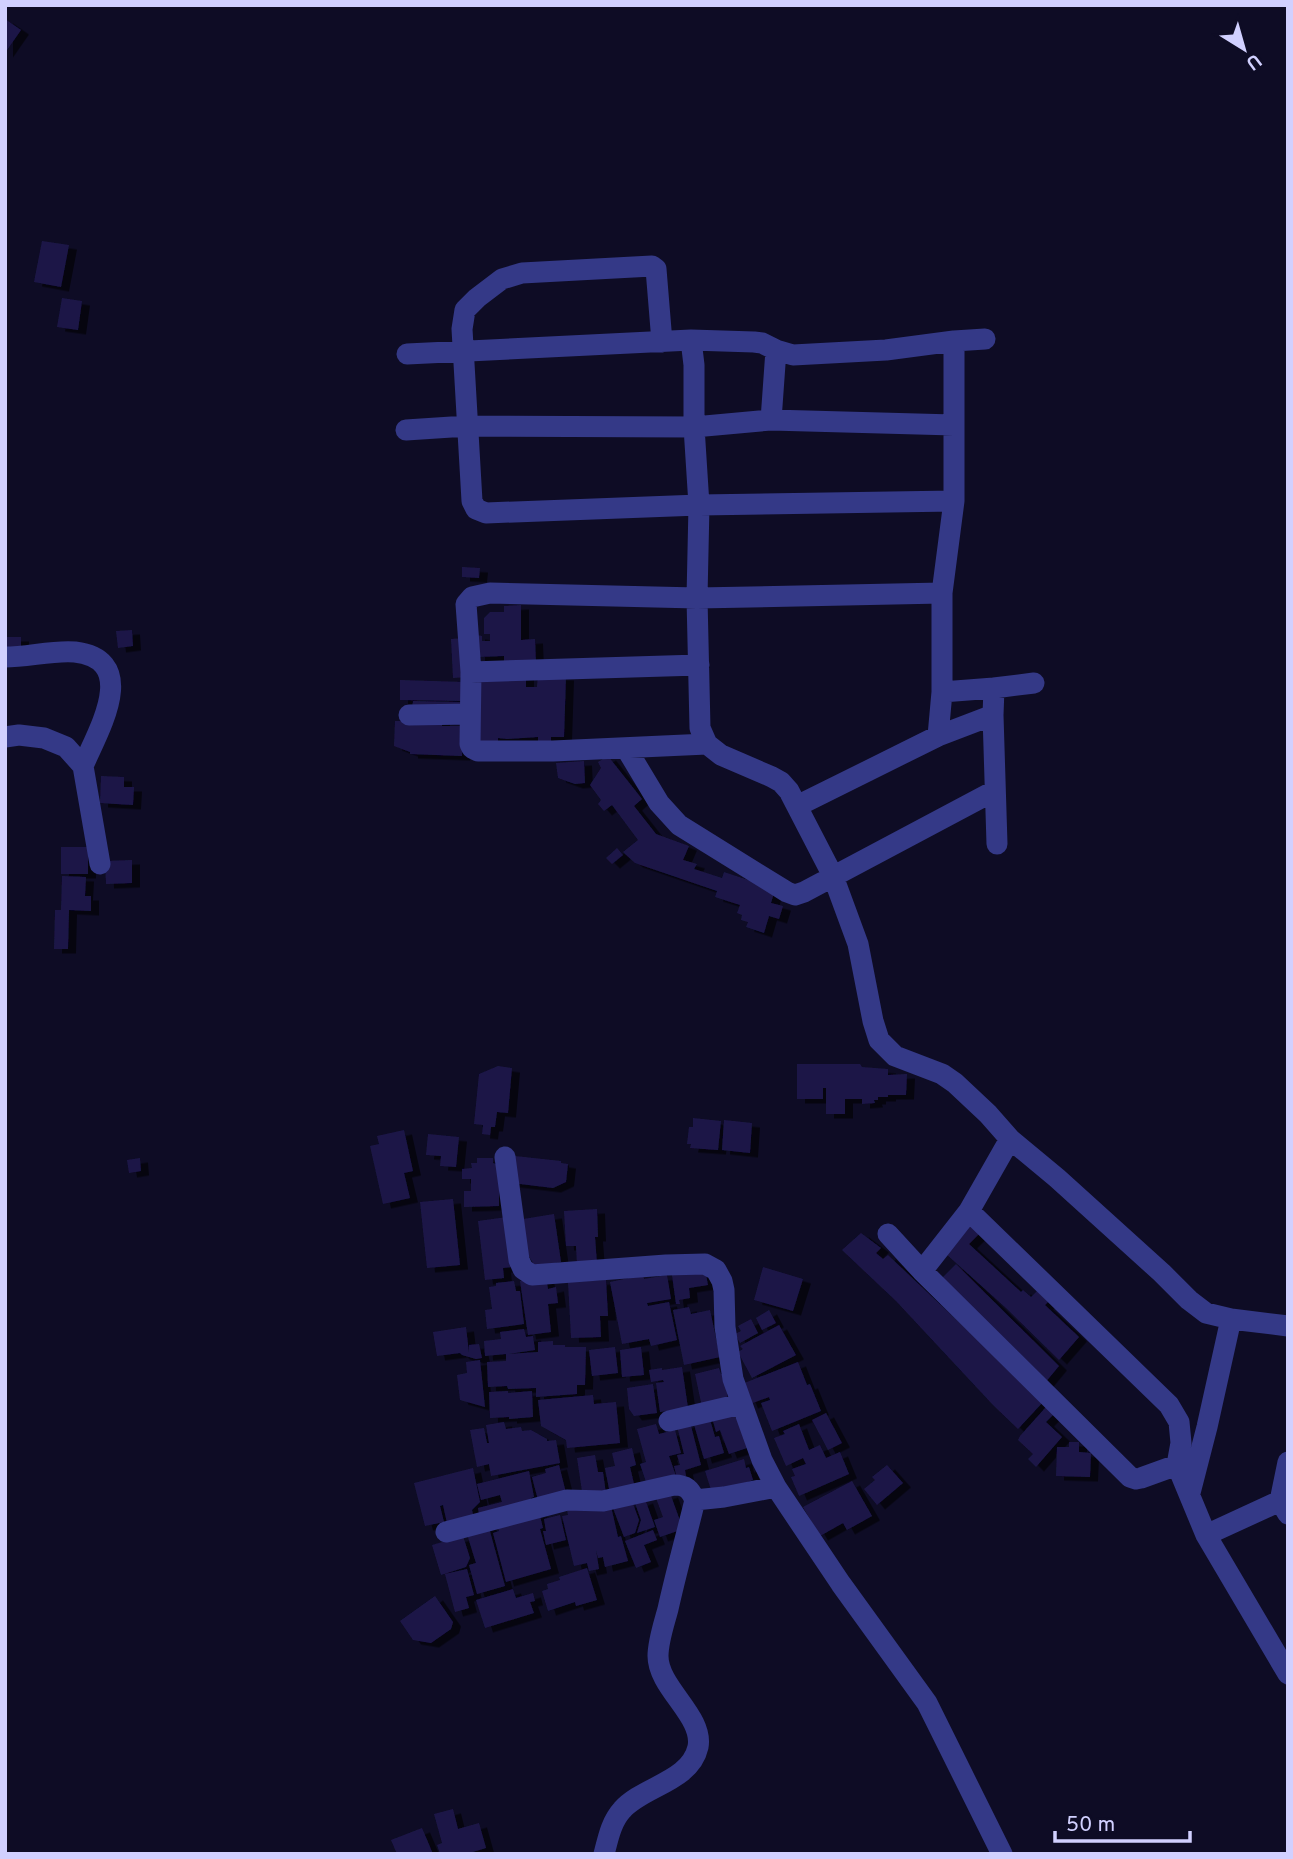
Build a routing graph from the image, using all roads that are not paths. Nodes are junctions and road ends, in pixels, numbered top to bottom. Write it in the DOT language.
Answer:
graph roads {
  1 [pos="985,339"];
  2 [pos="691,340"];
  3 [pos="954,341"];
  4 [pos="662,342"];
  5 [pos="776,350"];
  6 [pos="464,351"];
  7 [pos="407,354"];
  8 [pos="771,420"];
  9 [pos="954,425"];
  10 [pos="467,426"];
  11 [pos="694,427"];
  12 [pos="406,430"];
  13 [pos="954,501"];
  14 [pos="699,505"];
  15 [pos="942,593"];
  16 [pos="696,598"];
  17 [pos="5,657"];
  18 [pos="699,665"];
  19 [pos="471,672"];
  20 [pos="1034,683"];
  21 [pos="994,688"];
  22 [pos="942,692"];
  23 [pos="409,715"];
  24 [pos="470,715"];
  25 [pos="993,715"];
  26 [pos="937,736"];
  27 [pos="5,737"];
  28 [pos="706,744"];
  29 [pos="626,748"];
  30 [pos="83,766"];
  31 [pos="994,791"];
  32 [pos="797,806"];
  33 [pos="997,844"];
  34 [pos="100,864"];
  35 [pos="833,876"];
  36 [pos="1010,1139"];
  37 [pos="505,1157"];
  38 [pos="969,1211"];
  39 [pos="888,1234"];
  40 [pos="922,1271"];
  41 [pos="1231,1319"];
  42 [pos="1288,1326"];
  43 [pos="741,1404"];
  44 [pos="669,1421"];
  45 [pos="1288,1462"];
  46 [pos="1177,1465"];
  47 [pos="776,1487"];
  48 [pos="1189,1493"];
  49 [pos="695,1500"];
  50 [pos="1284,1508"];
  51 [pos="446,1532"];
  52 [pos="1206,1535"];
  53 [pos="1288,1674"];
  54 [pos="604,1854"];
  55 [pos="1002,1854"];
  1 -- 3 [label="street"];
  2 -- 4 [label="street"];
  2 -- 5 [label="street"];
  2 -- 11 [label="street"];
  3 -- 5 [label="street"];
  3 -- 9 [label="street"];
  4 -- 6 [label="street"];
  4 -- 6 [label="street"];
  5 -- 8 [label="street"];
  6 -- 7 [label="street"];
  6 -- 10 [label="street"];
  8 -- 9 [label="street"];
  8 -- 11 [label="street"];
  9 -- 13 [label="street"];
  10 -- 11 [label="street"];
  10 -- 12 [label="street"];
  10 -- 14 [label="street"];
  11 -- 14 [label="street"];
  13 -- 14 [label="street"];
  13 -- 15 [label="street"];
  14 -- 16 [label="street"];
  15 -- 16 [label="street"];
  15 -- 22 [label="street"];
  16 -- 18 [label="street"];
  16 -- 19 [label="street"];
  17 -- 30 [label="street"];
  18 -- 19 [label="street"];
  18 -- 28 [label="street"];
  19 -- 24 [label="street"];
  20 -- 21 [label="street"];
  21 -- 22 [label="street"];
  21 -- 25 [label="street"];
  22 -- 26 [label="street"];
  23 -- 24 [label="street"];
  24 -- 29 [label="street"];
  25 -- 26 [label="street"];
  25 -- 31 [label="street"];
  26 -- 32 [label="street"];
  27 -- 30 [label="street"];
  28 -- 29 [label="street"];
  28 -- 32 [label="street"];
  29 -- 35 [label="street"];
  30 -- 34 [label="street"];
  31 -- 33 [label="street"];
  31 -- 35 [label="street"];
  32 -- 35 [label="street"];
  35 -- 36 [label="street"];
  36 -- 38 [label="street"];
  36 -- 41 [label="street"];
  37 -- 43 [label="street"];
  38 -- 40 [label="street"];
  38 -- 46 [label="street"];
  39 -- 40 [label="street"];
  40 -- 46 [label="street"];
  41 -- 42 [label="street"];
  41 -- 48 [label="street"];
  43 -- 44 [label="street"];
  43 -- 47 [label="street"];
  45 -- 50 [label="street"];
  46 -- 48 [label="street"];
  47 -- 49 [label="street"];
  47 -- 55 [label="street"];
  48 -- 52 [label="street"];
  49 -- 51 [label="street"];
  49 -- 54 [label="street"];
  50 -- 52 [label="street"];
  52 -- 53 [label="street"];
}
